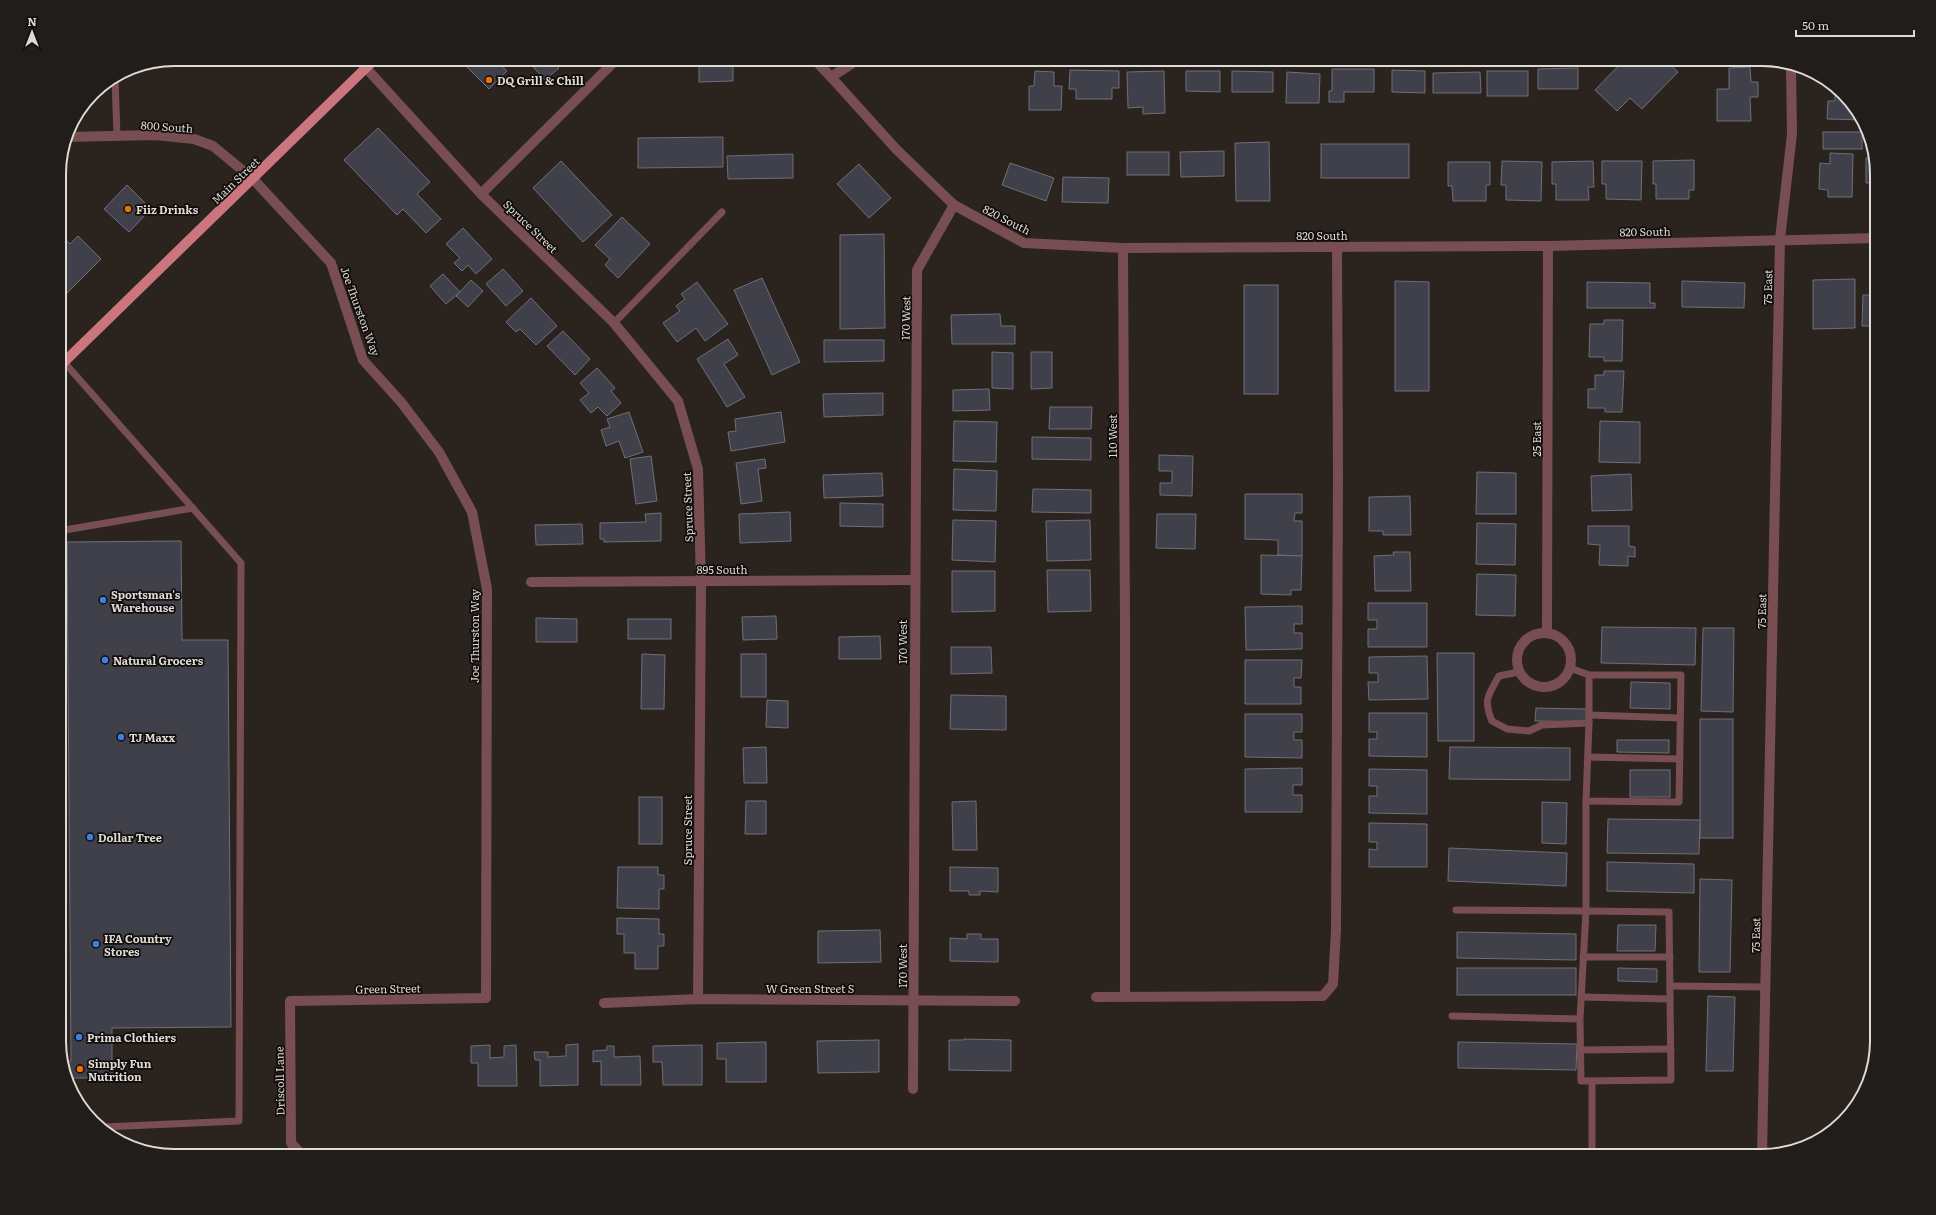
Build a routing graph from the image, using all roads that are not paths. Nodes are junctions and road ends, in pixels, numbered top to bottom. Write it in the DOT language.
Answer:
graph roads {
  1 [pos="610,66"];
  2 [pos="821,66"];
  3 [pos="848,66"];
  4 [pos="366,68"];
  5 [pos="1791,70"];
  6 [pos="831,77"];
  7 [pos="115,83"];
  8 [pos="117,136"];
  9 [pos="73,137"];
  10 [pos="253,179"];
  11 [pos="481,194"];
  12 [pos="954,205"];
  13 [pos="722,212"];
  14 [pos="1870,238"];
  15 [pos="1780,240"];
  16 [pos="1548,246"];
  17 [pos="1336,247"];
  18 [pos="1123,248"];
  19 [pos="614,323"];
  20 [pos="66,361"];
  21 [pos="66,369"];
  22 [pos="193,508"];
  23 [pos="66,530"];
  24 [pos="914,580"];
  25 [pos="531,582"];
  26 [pos="701,582"];
  27 [pos="1547,633"];
  28 [pos="1570,668"];
  29 [pos="1519,672"];
  30 [pos="1589,675"];
  31 [pos="1680,718"];
  32 [pos="1589,719"];
  33 [pos="1588,757"];
  34 [pos="1680,759"];
  35 [pos="1586,801"];
  36 [pos="1456,910"];
  37 [pos="1586,911"];
  38 [pos="1583,957"];
  39 [pos="1670,957"];
  40 [pos="1670,986"];
  41 [pos="1766,987"];
  42 [pos="1096,997"];
  43 [pos="1125,997"];
  44 [pos="1581,997"];
  45 [pos="486,998"];
  46 [pos="698,999"];
  47 [pos="1670,999"];
  48 [pos="914,1000"];
  49 [pos="1015,1001"];
  50 [pos="290,1002"];
  51 [pos="604,1003"];
  52 [pos="1452,1016"];
  53 [pos="1580,1019"];
  54 [pos="1580,1050"];
  55 [pos="1671,1050"];
  56 [pos="1592,1081"];
  57 [pos="913,1089"];
  58 [pos="108,1127"];
  59 [pos="297,1149"];
  60 [pos="1592,1149"];
  61 [pos="1762,1149"];
  1 -- 11 [label="street"];
  2 -- 6 [label="street, 820 South"];
  3 -- 6 [label="street"];
  4 -- 10 [label="main road, Main Street"];
  4 -- 11 [label="street, Spruce Street"];
  5 -- 15 [label="street, 75 East"];
  6 -- 12 [label="street, 820 South"];
  7 -- 8 [label="lane"];
  8 -- 9 [label="street, 800 South"];
  8 -- 10 [label="street, 800 South"];
  10 -- 20 [label="main road, Main Street"];
  10 -- 45 [label="street, Joe Thurston Way"];
  11 -- 19 [label="street, Spruce Street"];
  12 -- 18 [label="street, 820 South"];
  12 -- 24 [label="street, 170 West"];
  13 -- 19 [label="lane"];
  14 -- 15 [label="street, 820 South"];
  15 -- 16 [label="street, 820 South"];
  15 -- 41 [label="street, 75 East"];
  16 -- 17 [label="street, 820 South"];
  16 -- 27 [label="street, 25 East"];
  17 -- 18 [label="street, 820 South"];
  17 -- 43 [label="street"];
  18 -- 43 [label="street, 110 West"];
  19 -- 26 [label="street, Spruce Street"];
  21 -- 22 [label="lane"];
  22 -- 23 [label="lane"];
  22 -- 58 [label="lane"];
  24 -- 26 [label="street, 895 South"];
  24 -- 48 [label="street, 170 West"];
  25 -- 26 [label="street, 895 South"];
  26 -- 46 [label="street, Spruce Street"];
  27 -- 28 [label="street"];
  27 -- 29 [label="street"];
  28 -- 29 [label="street"];
  28 -- 30 [label="lane"];
  29 -- 32 [label="lane"];
  30 -- 31 [label="lane"];
  30 -- 32 [label="lane"];
  31 -- 32 [label="lane"];
  31 -- 34 [label="lane"];
  32 -- 33 [label="lane"];
  33 -- 34 [label="lane"];
  33 -- 35 [label="lane"];
  34 -- 35 [label="lane"];
  35 -- 37 [label="lane"];
  36 -- 37 [label="lane"];
  37 -- 38 [label="lane"];
  37 -- 39 [label="lane"];
  38 -- 39 [label="lane"];
  38 -- 44 [label="lane"];
  39 -- 40 [label="lane"];
  40 -- 41 [label="lane"];
  40 -- 47 [label="lane"];
  41 -- 61 [label="street, 75 East"];
  42 -- 43 [label="street"];
  44 -- 47 [label="lane"];
  44 -- 53 [label="lane"];
  45 -- 50 [label="street, Green Street"];
  46 -- 48 [label="street, W Green Street S"];
  46 -- 51 [label="street, W Green Street S"];
  47 -- 55 [label="lane"];
  48 -- 49 [label="street, W Green Street S"];
  48 -- 57 [label="street, 170 West"];
  50 -- 59 [label="street, Driscoll Lane"];
  52 -- 53 [label="lane"];
  53 -- 54 [label="lane"];
  54 -- 55 [label="lane"];
  54 -- 56 [label="lane"];
  55 -- 56 [label="lane"];
  56 -- 60 [label="lane"];
}
